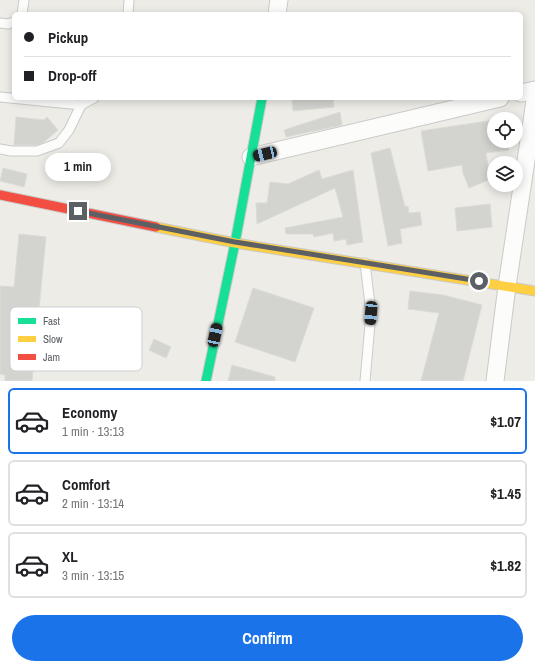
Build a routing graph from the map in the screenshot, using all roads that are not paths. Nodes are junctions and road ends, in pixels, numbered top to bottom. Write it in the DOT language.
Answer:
graph roads {
  1 [pos="24,0"];
  2 [pos="130,0"];
  3 [pos="280,0"];
  4 [pos="22,12"];
  5 [pos="128,12"];
  6 [pos="277,12"];
  7 [pos="0,22"];
  8 [pos="12,23"];
  9 [pos="535,90"];
  10 [pos="523,93"];
  11 [pos="0,97"];
  12 [pos="12,98"];
  13 [pos="30,100"];
  14 [pos="90,100"];
  15 [pos="262,100"];
  16 [pos="492,100"];
  17 [pos="535,101"];
  18 [pos="81,105"];
  19 [pos="0,148"];
  20 [pos="251,157"];
  21 [pos="528,189"];
  22 [pos="0,195"];
  23 [pos="235,242"];
  24 [pos="365,263"];
  25 [pos="507,286"];
  26 [pos="535,291"];
  27 [pos="206,381"];
  28 [pos="365,381"];
  29 [pos="495,381"];
  1 -- 4 [label="lane"];
  2 -- 5 [label="lane"];
  3 -- 6 [label="street"];
  7 -- 8 [label="lane"];
  9 -- 10 [label="street"];
  11 -- 12 [label="lane"];
  13 -- 18 [label="lane"];
  14 -- 18 [label="lane"];
  15 -- 20 [label="street"];
  16 -- 20 [label="street"];
  17 -- 21 [label="street"];
  18 -- 19 [label="lane"];
  20 -- 23 [label="street"];
  21 -- 25 [label="street"];
  22 -- 23 [label="street"];
  23 -- 24 [label="street"];
  23 -- 27 [label="street"];
  24 -- 25 [label="street"];
  24 -- 28 [label="lane"];
  25 -- 26 [label="street"];
  25 -- 29 [label="street"];
}
